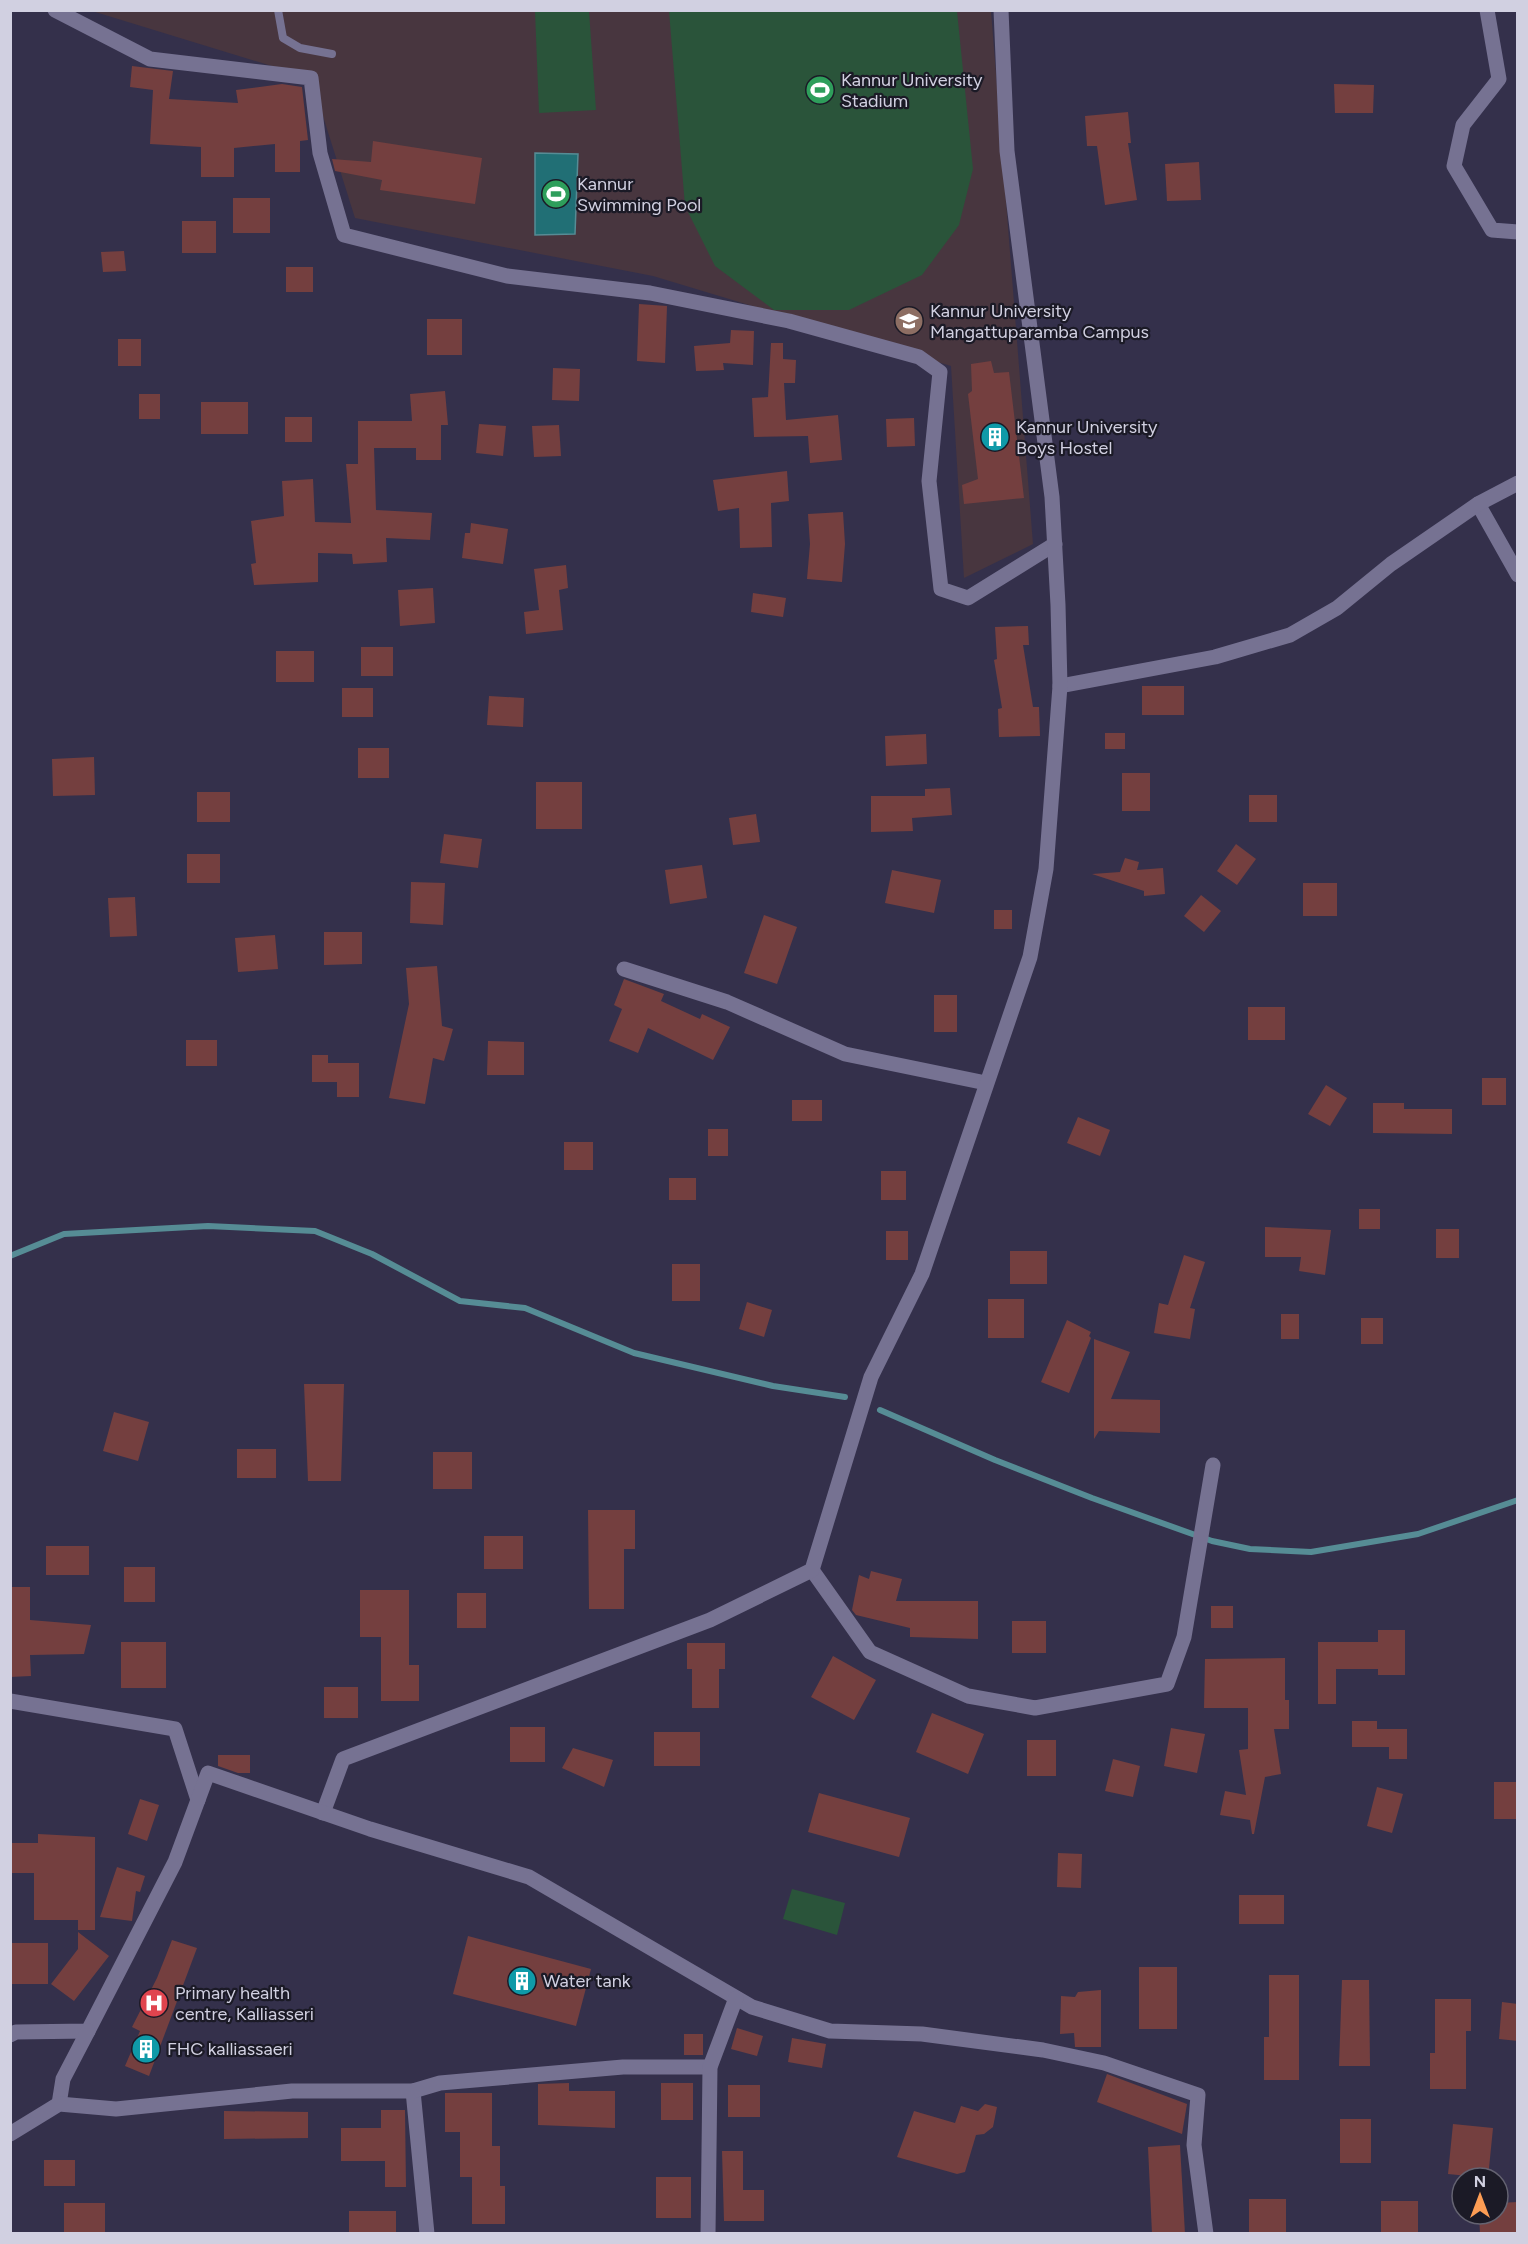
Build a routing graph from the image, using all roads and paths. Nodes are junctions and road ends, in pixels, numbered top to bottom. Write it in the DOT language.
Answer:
graph roads {
  1 [pos="56,10"];
  2 [pos="278,10"];
  3 [pos="1001,10"];
  4 [pos="1487,10"];
  5 [pos="332,54"];
  6 [pos="1518,232"];
  7 [pos="1518,483"];
  8 [pos="1478,504"];
  9 [pos="1055,544"];
  10 [pos="1518,575"];
  11 [pos="1060,686"];
  12 [pos="624,969"];
  13 [pos="986,1083"];
  14 [pos="1213,1465"];
  15 [pos="812,1570"];
  16 [pos="10,1701"];
  17 [pos="198,1800"];
  18 [pos="323,1813"];
  19 [pos="736,1998"];
  20 [pos="88,2031"];
  21 [pos="10,2035"];
  22 [pos="710,2067"];
  23 [pos="413,2091"];
  24 [pos="59,2104"];
  25 [pos="10,2134"];
  26 [pos="427,2234"];
  27 [pos="708,2234"];
  28 [pos="1206,2234"];
  1 -- 9 [label="street"];
  2 -- 5 [label="lane"];
  3 -- 9 [label="street"];
  4 -- 6 [label="street"];
  7 -- 8 [label="street"];
  8 -- 10 [label="street"];
  8 -- 11 [label="street"];
  9 -- 11 [label="street"];
  11 -- 13 [label="street"];
  12 -- 13 [label="street"];
  13 -- 15 [label="street"];
  14 -- 15 [label="street"];
  15 -- 18 [label="street"];
  16 -- 17 [label="street"];
  17 -- 18 [label="street"];
  17 -- 20 [label="street"];
  18 -- 19 [label="street"];
  19 -- 22 [label="street"];
  19 -- 28 [label="street"];
  20 -- 21 [label="street"];
  20 -- 24 [label="street"];
  22 -- 23 [label="street"];
  22 -- 27 [label="street"];
  23 -- 24 [label="street"];
  23 -- 26 [label="street"];
  24 -- 25 [label="street"];
}
